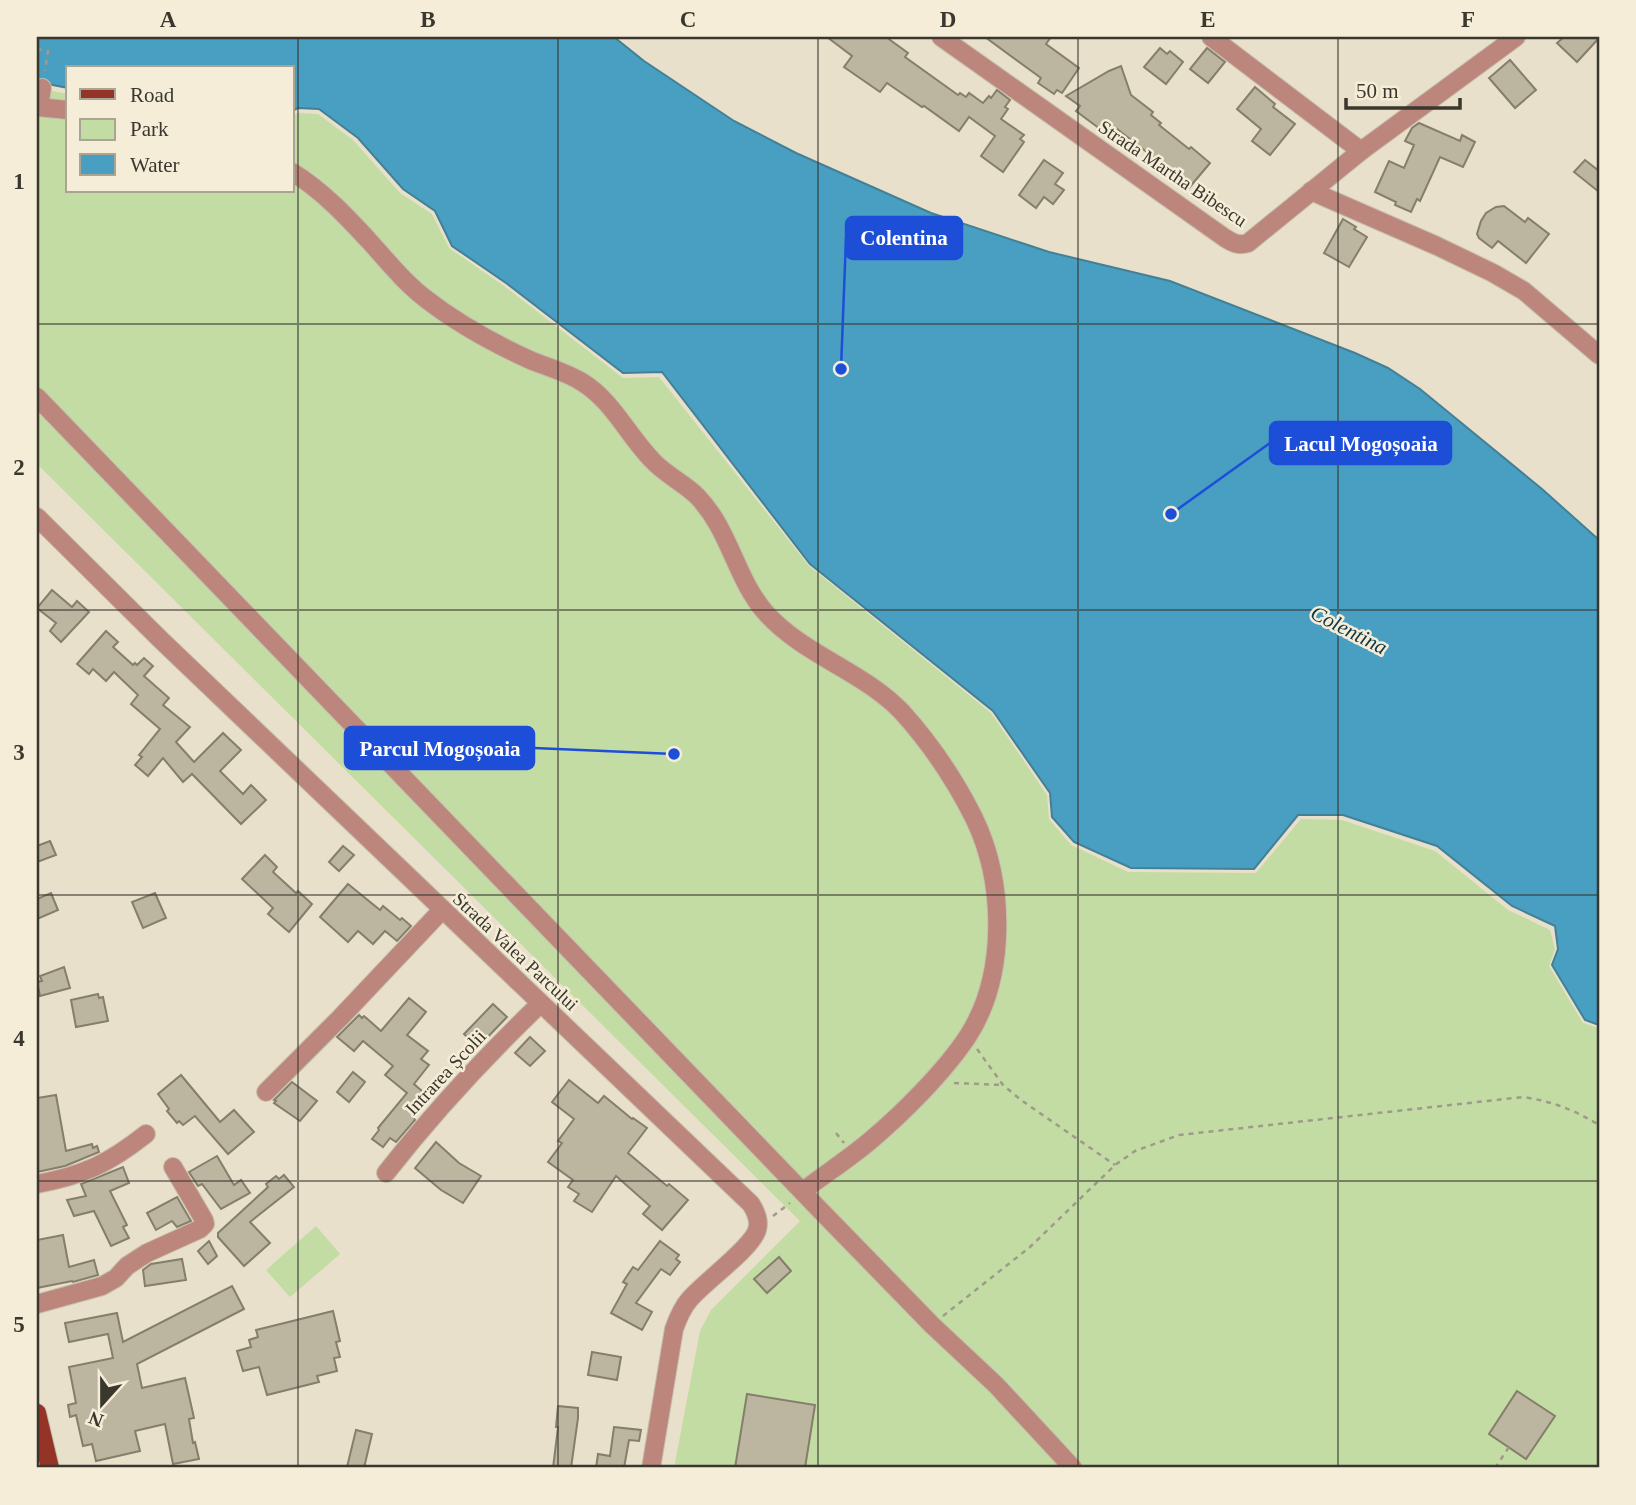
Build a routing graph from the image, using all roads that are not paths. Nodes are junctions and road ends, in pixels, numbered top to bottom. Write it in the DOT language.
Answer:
graph roads {
  1 [pos="941,37"];
  2 [pos="1211,37"];
  3 [pos="1516,37"];
  4 [pos="42,88"];
  5 [pos="38,107"];
  6 [pos="66,110"];
  7 [pos="1361,151"];
  8 [pos="294,173"];
  9 [pos="1311,191"];
  10 [pos="1599,355"];
  11 [pos="37,397"];
  12 [pos="37,517"];
  13 [pos="442,910"];
  14 [pos="540,1004"];
  15 [pos="266,1092"];
  16 [pos="146,1134"];
  17 [pos="173,1167"];
  18 [pos="386,1173"];
  19 [pos="37,1184"];
  20 [pos="803,1191"];
  21 [pos="37,1304"];
  22 [pos="37,1413"];
  23 [pos="50,1468"];
  24 [pos="651,1468"];
  25 [pos="1073,1468"];
  1 -- 9 [label="street, Strada Martha Bibescu"];
  2 -- 7 [label="street"];
  3 -- 7 [label="street, Strada Martha Bibescu"];
  4 -- 5 [label="street"];
  5 -- 6 [label="street"];
  7 -- 9 [label="street, Strada Martha Bibescu"];
  8 -- 20 [label="street"];
  9 -- 10 [label="street"];
  11 -- 20 [label="street"];
  12 -- 13 [label="street, Strada Valea Parcului"];
  13 -- 14 [label="street, Strada Valea Parcului"];
  13 -- 15 [label="street"];
  14 -- 18 [label="street, Intrarea Școlii"];
  14 -- 24 [label="street, Strada Valea Parcului"];
  16 -- 19 [label="street"];
  17 -- 21 [label="street"];
  20 -- 25 [label="street"];
  22 -- 23 [label="main road"];
}
